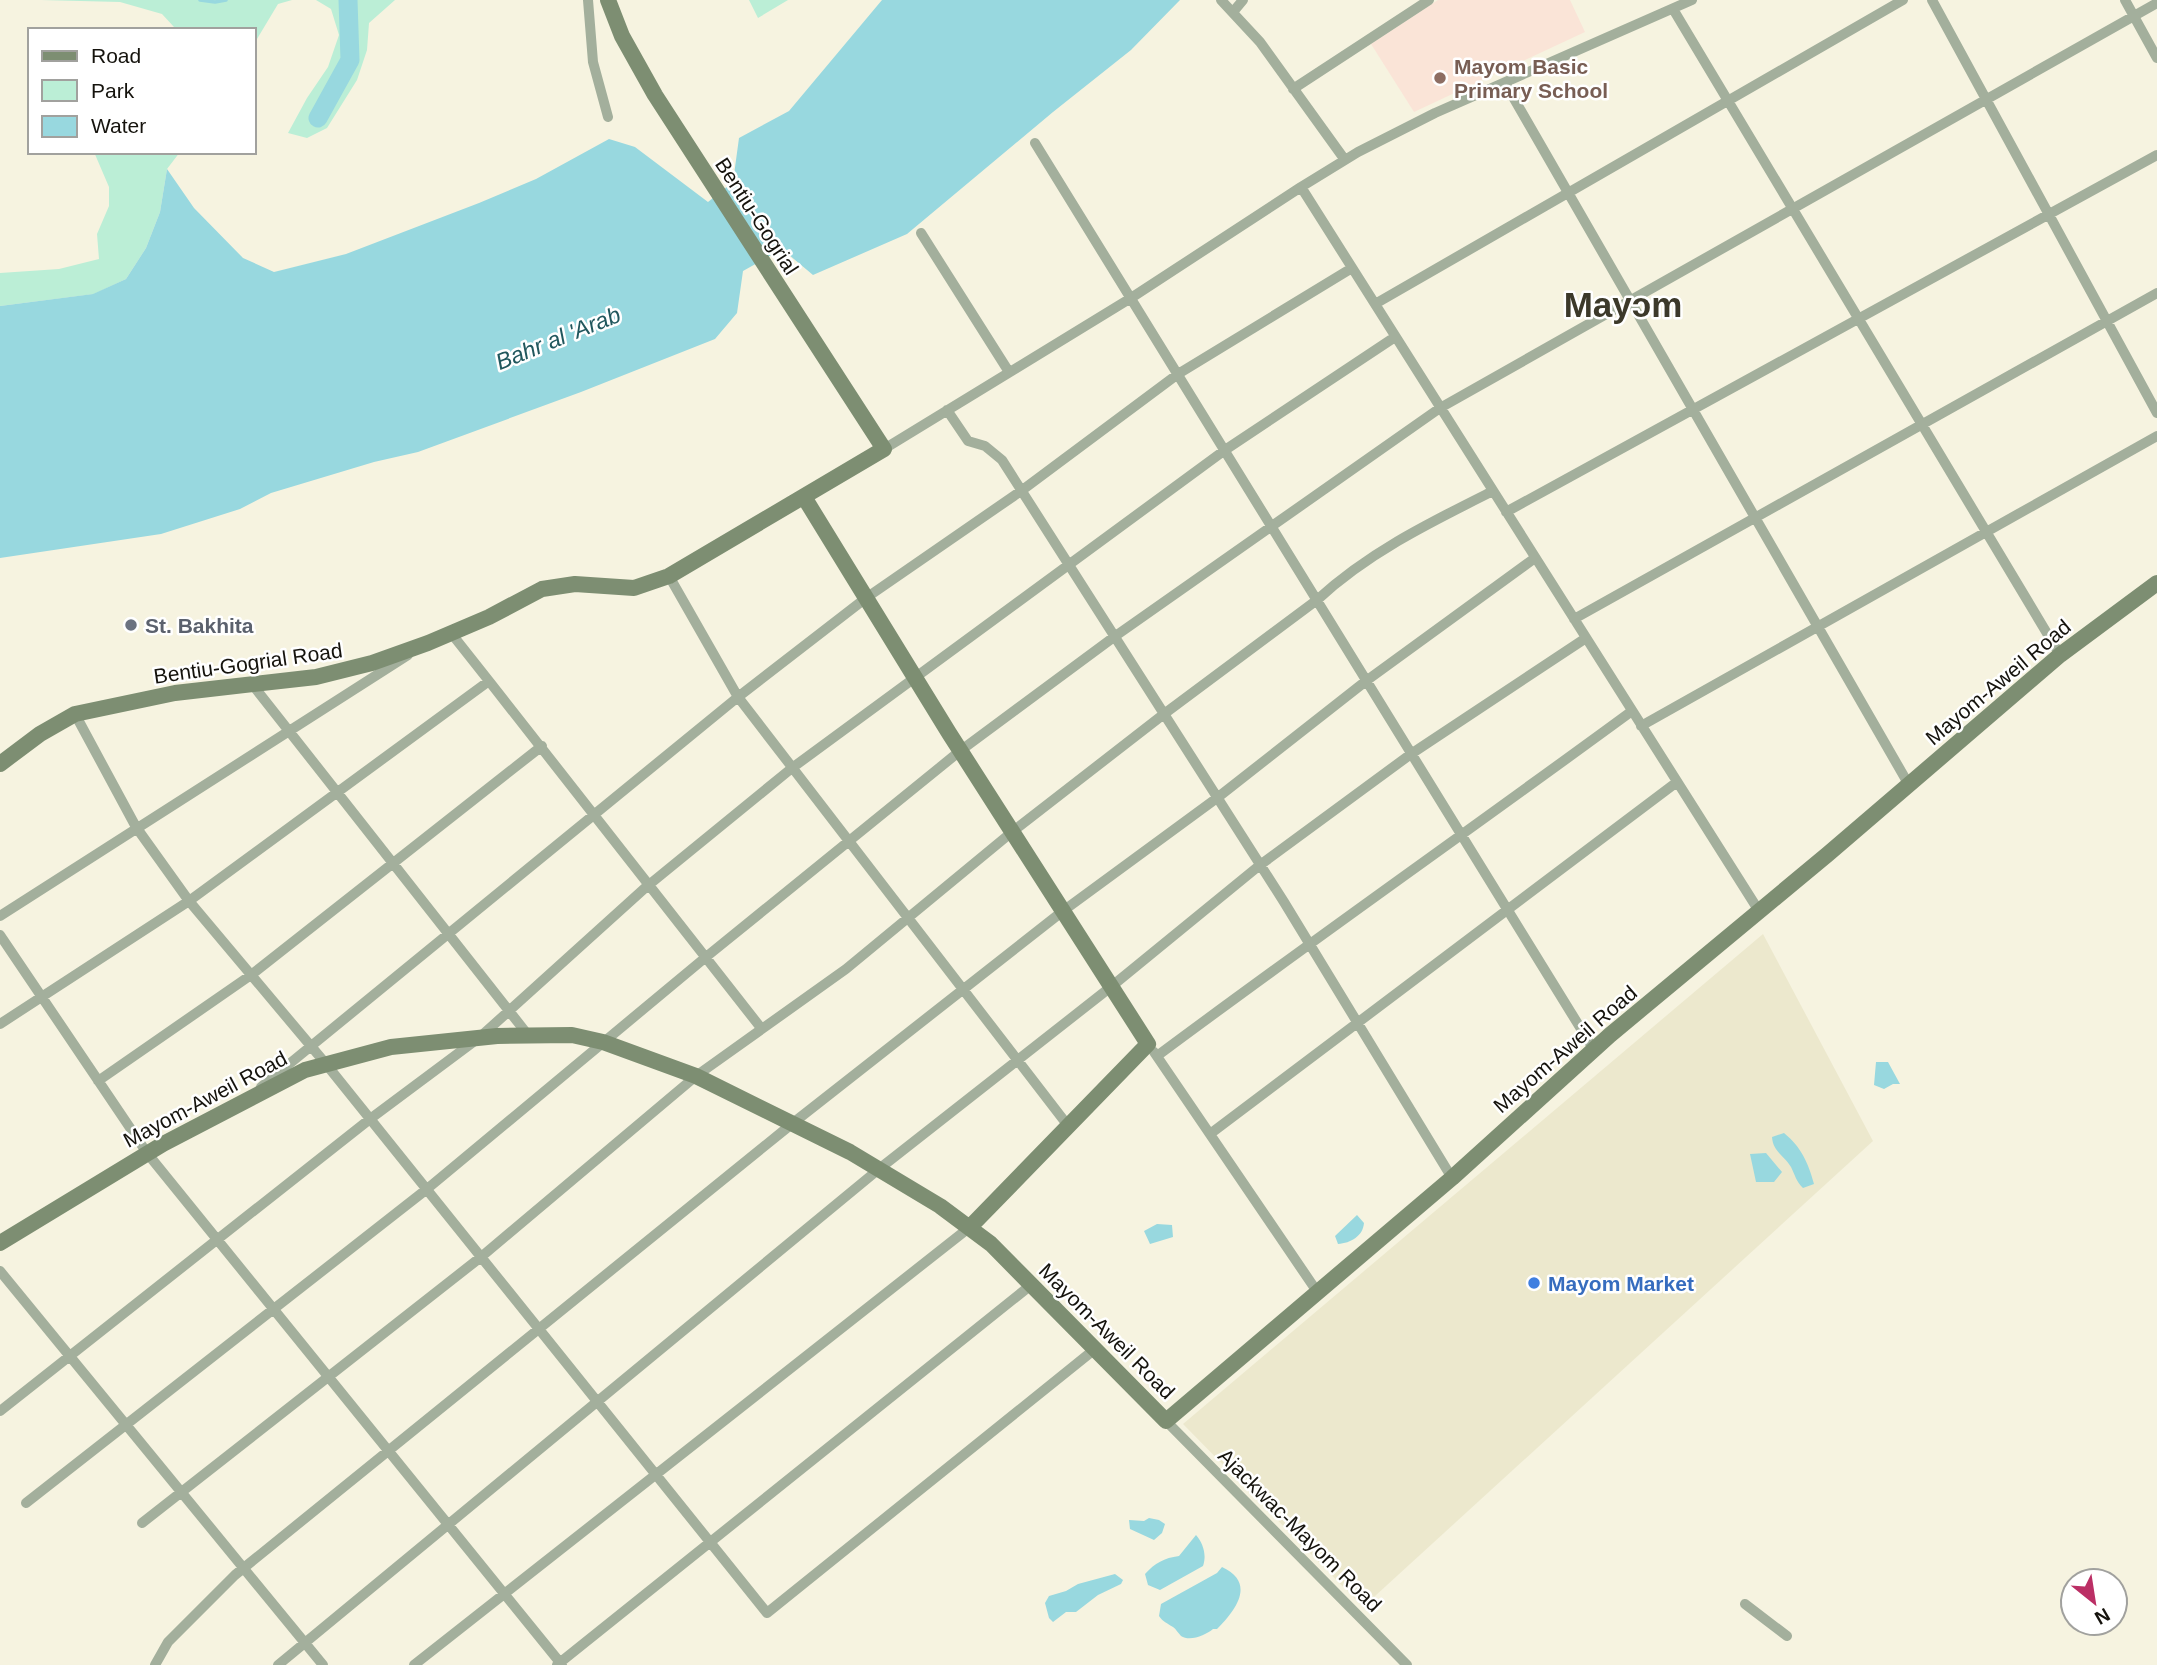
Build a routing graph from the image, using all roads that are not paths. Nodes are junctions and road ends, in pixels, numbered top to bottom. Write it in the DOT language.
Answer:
graph roads {
  1 [pos="588,0"];
  2 [pos="608,0"];
  3 [pos="1220,0"];
  4 [pos="1243,0"];
  5 [pos="1429,0"];
  6 [pos="1903,0"];
  7 [pos="1932,0"];
  8 [pos="2125,0"];
  9 [pos="1690,1"];
  10 [pos="2157,3"];
  11 [pos="1672,9"];
  12 [pos="1233,12"];
  13 [pos="2134,16"];
  14 [pos="2157,58"];
  15 [pos="1505,83"];
  16 [pos="1293,89"];
  17 [pos="1987,99"];
  18 [pos="1728,101"];
  19 [pos="608,117"];
  20 [pos="1035,143"];
  21 [pos="2157,155"];
  22 [pos="1345,160"];
  23 [pos="1301,187"];
  24 [pos="1569,192"];
  25 [pos="1792,209"];
  26 [pos="2049,215"];
  27 [pos="921,233"];
  28 [pos="1352,268"];
  29 [pos="2157,293"];
  30 [pos="1131,298"];
  31 [pos="1631,300"];
  32 [pos="1375,304"];
  33 [pos="1859,319"];
  34 [pos="2107,321"];
  35 [pos="1395,337"];
  36 [pos="1009,372"];
  37 [pos="1178,374"];
  38 [pos="1440,408"];
  39 [pos="1694,409"];
  40 [pos="947,410"];
  41 [pos="2157,413"];
  42 [pos="1922,424"];
  43 [pos="2157,436"];
  44 [pos="884,449"];
  45 [pos="1225,450"];
  46 [pos="1021,491"];
  47 [pos="1493,491"];
  48 [pos="804,497"];
  49 [pos="1506,512"];
  50 [pos="1756,517"];
  51 [pos="1272,526"];
  52 [pos="1986,532"];
  53 [pos="1535,558"];
  54 [pos="1068,564"];
  55 [pos="669,576"];
  56 [pos="2157,583"];
  57 [pos="866,598"];
  58 [pos="1317,600"];
  59 [pos="1574,619"];
  60 [pos="1818,626"];
  61 [pos="452,633"];
  62 [pos="1114,636"];
  63 [pos="1586,638"];
  64 [pos="428,643"];
  65 [pos="2060,655"];
  66 [pos="915,678"];
  67 [pos="489,681"];
  68 [pos="1366,681"];
  69 [pos="252,684"];
  70 [pos="738,697"];
  71 [pos="1632,711"];
  72 [pos="75,714"];
  73 [pos="1164,714"];
  74 [pos="1642,726"];
  75 [pos="288,731"];
  76 [pos="542,746"];
  77 [pos="960,751"];
  78 [pos="1411,754"];
  79 [pos="0,764"];
  80 [pos="792,768"];
  81 [pos="1677,782"];
  82 [pos="1909,785"];
  83 [pos="337,792"];
  84 [pos="1217,797"];
  85 [pos="595,814"];
  86 [pos="136,827"];
  87 [pos="1012,832"];
  88 [pos="1462,836"];
  89 [pos="849,840"];
  90 [pos="393,863"];
  91 [pos="1260,865"];
  92 [pos="649,884"];
  93 [pos="189,901"];
  94 [pos="1507,910"];
  95 [pos="1063,911"];
  96 [pos="1759,912"];
  97 [pos="0,916"];
  98 [pos="908,918"];
  99 [pos="448,934"];
  100 [pos="0,935"];
  101 [pos="1308,943"];
  102 [pos="706,957"];
  103 [pos="251,975"];
  104 [pos="1112,986"];
  105 [pos="963,989"];
  106 [pos="41,996"];
  107 [pos="509,1011"];
  108 [pos="1357,1023"];
  109 [pos="0,1024"];
  110 [pos="761,1028"];
  111 [pos="528,1035"];
  112 [pos="481,1037"];
  113 [pos="603,1042"];
  114 [pos="311,1046"];
  115 [pos="1153,1050"];
  116 [pos="1594,1051"];
  117 [pos="1017,1059"];
  118 [pos="326,1064"];
  119 [pos="696,1076"];
  120 [pos="99,1081"];
  121 [pos="245,1101"];
  122 [pos="370,1119"];
  123 [pos="793,1123"];
  124 [pos="1069,1127"];
  125 [pos="1210,1134"];
  126 [pos="147,1153"];
  127 [pos="878,1169"];
  128 [pos="1452,1178"];
  129 [pos="426,1189"];
  130 [pos="970,1227"];
  131 [pos="217,1240"];
  132 [pos="0,1243"];
  133 [pos="481,1257"];
  134 [pos="0,1271"];
  135 [pos="1031,1285"];
  136 [pos="1318,1293"];
  137 [pos="274,1309"];
  138 [pos="539,1329"];
  139 [pos="1095,1349"];
  140 [pos="70,1356"];
  141 [pos="328,1377"];
  142 [pos="597,1401"];
  143 [pos="0,1411"];
  144 [pos="1166,1421"];
  145 [pos="126,1425"];
  146 [pos="388,1451"];
  147 [pos="656,1475"];
  148 [pos="181,1492"];
  149 [pos="26,1503"];
  150 [pos="142,1523"];
  151 [pos="448,1525"];
  152 [pos="710,1542"];
  153 [pos="244,1568"];
  154 [pos="504,1594"];
  155 [pos="1745,1604"];
  156 [pos="1787,1636"];
  157 [pos="305,1643"];
  158 [pos="560,1664"];
  159 [pos="155,1665"];
  160 [pos="278,1665"];
  161 [pos="323,1665"];
  162 [pos="414,1665"];
  163 [pos="1407,1665"];
  1 -- 19 [label="street"];
  2 -- 44 [label="main road, Bentiu-Gogrial"];
  3 -- 12 [label="street"];
  4 -- 12 [label="street"];
  5 -- 16 [label="street"];
  6 -- 18 [label="street"];
  7 -- 17 [label="street"];
  8 -- 13 [label="street"];
  9 -- 11 [label="street"];
  10 -- 13 [label="street"];
  11 -- 15 [label="street"];
  11 -- 18 [label="street"];
  12 -- 16 [label="street"];
  13 -- 14 [label="street"];
  13 -- 17 [label="street"];
  15 -- 22 [label="street"];
  15 -- 24 [label="street"];
  16 -- 22 [label="street"];
  17 -- 25 [label="street"];
  17 -- 26 [label="street"];
  18 -- 24 [label="street"];
  18 -- 25 [label="street"];
  20 -- 30 [label="street"];
  21 -- 26 [label="street"];
  22 -- 23 [label="street"];
  23 -- 28 [label="street"];
  23 -- 30 [label="street"];
  24 -- 31 [label="street"];
  24 -- 32 [label="street"];
  25 -- 31 [label="street"];
  25 -- 33 [label="street"];
  26 -- 33 [label="street"];
  26 -- 34 [label="street"];
  27 -- 36 [label="street"];
  28 -- 32 [label="street"];
  28 -- 37 [label="street"];
  29 -- 34 [label="street"];
  30 -- 36 [label="street"];
  30 -- 37 [label="street"];
  31 -- 38 [label="street"];
  31 -- 39 [label="street"];
  32 -- 35 [label="street"];
  33 -- 39 [label="street"];
  33 -- 42 [label="street"];
  34 -- 41 [label="street"];
  34 -- 42 [label="street"];
  35 -- 38 [label="street"];
  35 -- 45 [label="street"];
  36 -- 40 [label="street"];
  37 -- 45 [label="street"];
  37 -- 46 [label="street"];
  38 -- 47 [label="street"];
  38 -- 51 [label="street"];
  39 -- 49 [label="street"];
  39 -- 50 [label="street"];
  40 -- 44 [label="street"];
  40 -- 46 [label="street"];
  42 -- 50 [label="street"];
  42 -- 52 [label="street"];
  43 -- 52 [label="street"];
  44 -- 48 [label="main road, Bentiu-Gogrial Road"];
  45 -- 51 [label="street"];
  45 -- 54 [label="street"];
  46 -- 54 [label="street"];
  46 -- 57 [label="street"];
  47 -- 49 [label="street"];
  47 -- 58 [label="street"];
  48 -- 55 [label="main road, Bentiu-Gogrial Road"];
  48 -- 57 [label="main road"];
  49 -- 53 [label="street"];
  50 -- 59 [label="street"];
  50 -- 60 [label="street"];
  51 -- 58 [label="street"];
  51 -- 62 [label="street"];
  52 -- 60 [label="street"];
  52 -- 65 [label="street"];
  53 -- 59 [label="street"];
  53 -- 68 [label="street"];
  54 -- 62 [label="street"];
  54 -- 66 [label="street"];
  55 -- 61 [label="main road, Bentiu-Gogrial Road"];
  55 -- 70 [label="street"];
  56 -- 65 [label="main road, Mayom-Aweil Road"];
  57 -- 66 [label="main road"];
  57 -- 70 [label="street"];
  58 -- 68 [label="street"];
  58 -- 73 [label="street"];
  59 -- 63 [label="street"];
  60 -- 74 [label="street"];
  60 -- 82 [label="street"];
  61 -- 64 [label="main road, Bentiu-Gogrial Road"];
  61 -- 67 [label="street"];
  62 -- 73 [label="street"];
  62 -- 77 [label="street"];
  63 -- 71 [label="street"];
  63 -- 78 [label="street"];
  64 -- 69 [label="main road, Bentiu-Gogrial Road"];
  64 -- 75 [label="street"];
  65 -- 82 [label="main road, Mayom-Aweil Road"];
  66 -- 77 [label="main road"];
  66 -- 80 [label="street"];
  67 -- 76 [label="street"];
  67 -- 83 [label="street"];
  68 -- 78 [label="street"];
  68 -- 84 [label="street"];
  69 -- 72 [label="main road, Bentiu-Gogrial Road"];
  69 -- 75 [label="street"];
  70 -- 80 [label="street"];
  70 -- 85 [label="street"];
  71 -- 74 [label="street"];
  71 -- 88 [label="street"];
  72 -- 79 [label="main road, Bentiu-Gogrial Road"];
  72 -- 86 [label="street"];
  73 -- 84 [label="street"];
  73 -- 87 [label="street"];
  74 -- 81 [label="street"];
  75 -- 83 [label="street"];
  75 -- 86 [label="street"];
  76 -- 85 [label="street"];
  76 -- 90 [label="street"];
  77 -- 87 [label="main road"];
  77 -- 89 [label="street"];
  78 -- 88 [label="street"];
  78 -- 91 [label="street"];
  80 -- 89 [label="street"];
  80 -- 92 [label="street"];
  81 -- 94 [label="street"];
  81 -- 96 [label="street"];
  82 -- 96 [label="main road, Mayom-Aweil Road"];
  83 -- 90 [label="street"];
  83 -- 93 [label="street"];
  84 -- 91 [label="street"];
  84 -- 95 [label="street"];
  85 -- 92 [label="street"];
  85 -- 99 [label="street"];
  86 -- 93 [label="street"];
  86 -- 97 [label="street"];
  87 -- 95 [label="main road"];
  87 -- 98 [label="street"];
  88 -- 94 [label="street"];
  88 -- 101 [label="street"];
  89 -- 98 [label="street"];
  89 -- 102 [label="street"];
  90 -- 99 [label="street"];
  90 -- 103 [label="street"];
  91 -- 101 [label="street"];
  91 -- 104 [label="street"];
  92 -- 102 [label="street"];
  92 -- 107 [label="street"];
  93 -- 103 [label="street"];
  93 -- 106 [label="street"];
  94 -- 108 [label="street"];
  94 -- 116 [label="street"];
  95 -- 104 [label="main road"];
  95 -- 105 [label="street"];
  96 -- 116 [label="main road, Mayom-Aweil Road"];
  98 -- 105 [label="street"];
  98 -- 110 [label="street"];
  99 -- 107 [label="street"];
  99 -- 114 [label="street"];
  100 -- 106 [label="street"];
  101 -- 108 [label="street"];
  101 -- 115 [label="street"];
  102 -- 110 [label="street"];
  102 -- 113 [label="street"];
  103 -- 114 [label="street"];
  103 -- 120 [label="street"];
  104 -- 115 [label="main road"];
  104 -- 117 [label="street"];
  105 -- 117 [label="street"];
  105 -- 123 [label="street"];
  106 -- 109 [label="street"];
  106 -- 120 [label="street"];
  107 -- 111 [label="street"];
  107 -- 112 [label="street"];
  108 -- 125 [label="street"];
  108 -- 128 [label="street"];
  110 -- 119 [label="street"];
  111 -- 112 [label="main road, Mayom-Aweil Road"];
  111 -- 113 [label="main road, Mayom-Aweil Road"];
  112 -- 118 [label="main road, Mayom-Aweil Road"];
  112 -- 122 [label="street"];
  113 -- 119 [label="main road, Mayom-Aweil Road"];
  113 -- 129 [label="street"];
  114 -- 118 [label="street"];
  114 -- 121 [label="street"];
  115 -- 124 [label="main road"];
  115 -- 125 [label="street"];
  116 -- 128 [label="main road, Mayom-Aweil Road"];
  117 -- 124 [label="street"];
  117 -- 127 [label="street"];
  118 -- 121 [label="main road, Mayom-Aweil Road"];
  118 -- 122 [label="street"];
  119 -- 123 [label="main road, Mayom-Aweil Road"];
  119 -- 133 [label="street"];
  120 -- 126 [label="street"];
  121 -- 126 [label="main road, Mayom-Aweil Road"];
  122 -- 129 [label="street"];
  122 -- 131 [label="street"];
  123 -- 127 [label="main road, Mayom-Aweil Road"];
  123 -- 138 [label="street"];
  124 -- 130 [label="main road"];
  125 -- 136 [label="street"];
  126 -- 131 [label="street"];
  126 -- 132 [label="main road, Mayom-Aweil Road"];
  127 -- 130 [label="main road, Mayom-Aweil Road"];
  127 -- 142 [label="street"];
  128 -- 136 [label="main road, Mayom-Aweil Road"];
  129 -- 133 [label="street"];
  129 -- 137 [label="street"];
  130 -- 135 [label="main road, Mayom-Aweil Road"];
  130 -- 147 [label="street"];
  131 -- 137 [label="street"];
  131 -- 140 [label="street"];
  133 -- 138 [label="street"];
  133 -- 141 [label="street"];
  134 -- 140 [label="street"];
  135 -- 139 [label="main road, Mayom-Aweil Road"];
  135 -- 152 [label="street"];
  136 -- 144 [label="main road, Mayom-Aweil Road"];
  137 -- 141 [label="street"];
  137 -- 145 [label="street"];
  138 -- 142 [label="street"];
  138 -- 146 [label="street"];
  139 -- 144 [label="main road, Mayom-Aweil Road"];
  139 -- 152 [label="street"];
  140 -- 143 [label="street"];
  140 -- 145 [label="street"];
  141 -- 146 [label="street"];
  141 -- 148 [label="street"];
  142 -- 147 [label="street"];
  142 -- 151 [label="street"];
  144 -- 163 [label="street, Ajackwac-Mayom Road"];
  145 -- 148 [label="street"];
  145 -- 149 [label="street"];
  146 -- 151 [label="street"];
  146 -- 153 [label="street"];
  147 -- 152 [label="street"];
  147 -- 154 [label="street"];
  148 -- 150 [label="street"];
  148 -- 153 [label="street"];
  151 -- 154 [label="street"];
  151 -- 157 [label="street"];
  152 -- 158 [label="street"];
  153 -- 157 [label="street"];
  153 -- 159 [label="street"];
  154 -- 158 [label="street"];
  154 -- 162 [label="street"];
  155 -- 156 [label="street"];
  157 -- 160 [label="street"];
  157 -- 161 [label="street"];
}
